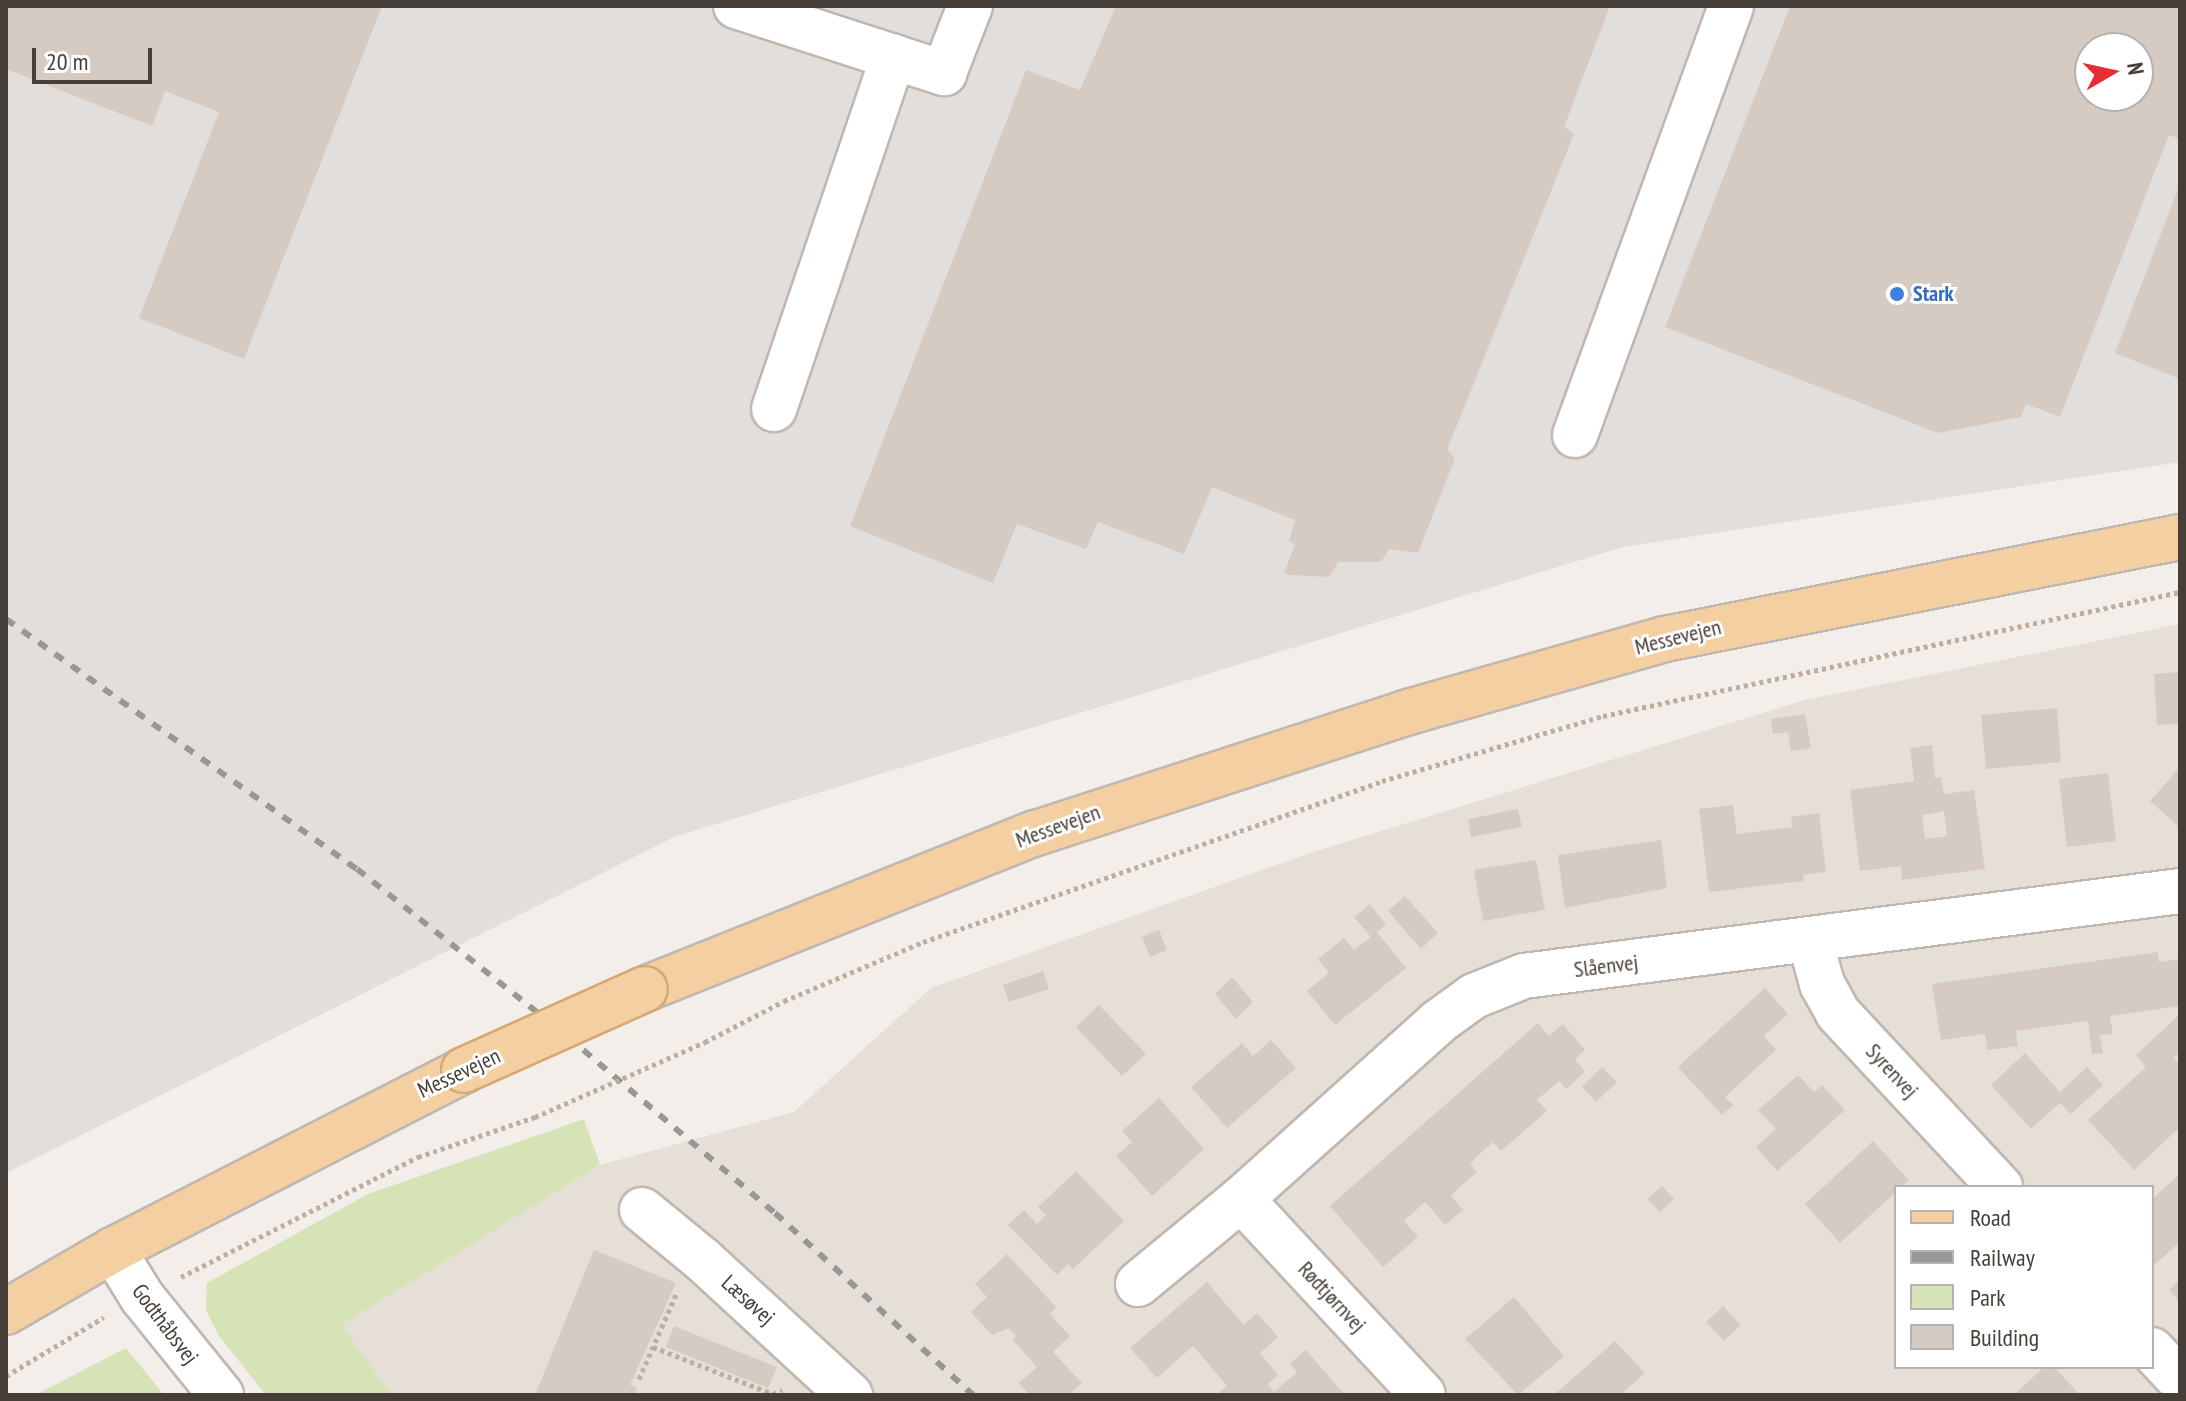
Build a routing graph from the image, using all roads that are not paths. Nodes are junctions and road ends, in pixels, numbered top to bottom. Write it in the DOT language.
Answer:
graph roads {
  1 [pos="736,6"];
  2 [pos="970,6"];
  3 [pos="1731,6"];
  4 [pos="893,57"];
  5 [pos="774,409"];
  6 [pos="1575,435"];
  7 [pos="2180,537"];
  8 [pos="2180,891"];
  9 [pos="1810,940"];
  10 [pos="1998,1185"];
  11 [pos="1241,1199"];
  12 [pos="642,1210"];
  13 [pos="113,1250"];
  14 [pos="1138,1284"];
  15 [pos="6,1312"];
  16 [pos="2154,1352"];
  17 [pos="2180,1380"];
  18 [pos="836,1382"];
  19 [pos="221,1395"];
  20 [pos="1423,1395"];
  1 -- 4 [label="street"];
  2 -- 4 [label="street"];
  3 -- 6 [label="street"];
  4 -- 5 [label="street"];
  7 -- 13 [label="main road, Messevejen, bridge"];
  8 -- 9 [label="street, Slåenvej"];
  9 -- 10 [label="street, Syrenvej"];
  9 -- 11 [label="street, Slåenvej"];
  11 -- 14 [label="street, Slåenvej"];
  11 -- 20 [label="street, Rødtjørnvej"];
  12 -- 18 [label="street, Læsøvej"];
  13 -- 15 [label="main road, Messevejen"];
  13 -- 19 [label="street, Godthåbsvej"];
  16 -- 17 [label="street"];
}
